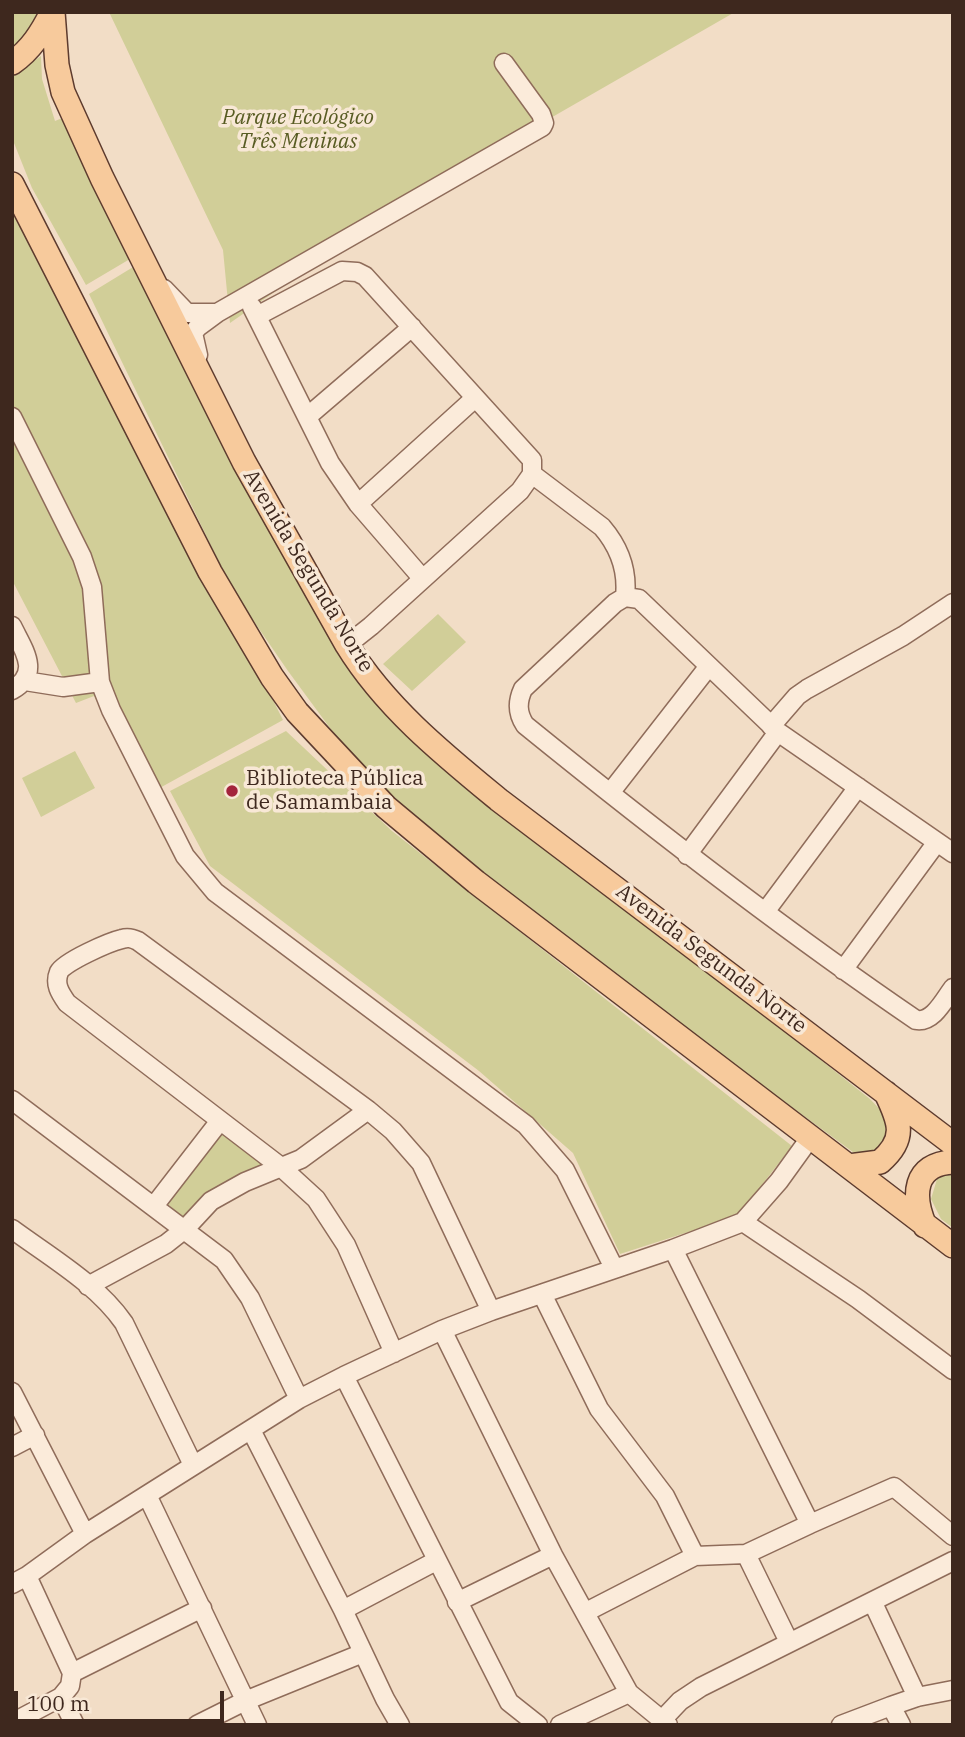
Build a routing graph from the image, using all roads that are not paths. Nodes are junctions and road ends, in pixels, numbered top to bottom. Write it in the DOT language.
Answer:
graph roads {
  1 [pos="52,12"];
  2 [pos="12,63"];
  3 [pos="504,63"];
  4 [pos="12,184"];
  5 [pos="156,287"];
  6 [pos="246,297"];
  7 [pos="217,313"];
  8 [pos="257,316"];
  9 [pos="412,327"];
  10 [pos="196,369"];
  11 [pos="475,398"];
  12 [pos="12,417"];
  13 [pos="307,417"];
  14 [pos="532,474"];
  15 [pos="358,504"];
  16 [pos="422,578"];
  17 [pos="625,597"];
  18 [pos="953,603"];
  19 [pos="12,626"];
  20 [pos="347,645"];
  21 [pos="709,666"];
  22 [pos="100,682"];
  23 [pos="18,685"];
  24 [pos="774,729"];
  25 [pos="858,787"];
  26 [pos="610,793"];
  27 [pos="949,850"];
  28 [pos="687,855"];
  29 [pos="765,912"];
  30 [pos="843,970"];
  31 [pos="953,988"];
  32 [pos="885,1091"];
  33 [pos="12,1100"];
  34 [pos="368,1110"];
  35 [pos="219,1122"];
  36 [pos="950,1137"];
  37 [pos="810,1138"];
  38 [pos="953,1162"];
  39 [pos="849,1166"];
  40 [pos="281,1167"];
  41 [pos="154,1206"];
  42 [pos="743,1222"];
  43 [pos="925,1226"];
  44 [pos="185,1229"];
  45 [pos="12,1230"];
  46 [pos="953,1246"];
  47 [pos="673,1249"];
  48 [pos="614,1268"];
  49 [pos="88,1286"];
  50 [pos="542,1294"];
  51 [pos="491,1311"];
  52 [pos="442,1330"];
  53 [pos="394,1353"];
  54 [pos="953,1370"];
  55 [pos="344,1376"];
  56 [pos="12,1392"];
  57 [pos="299,1399"];
  58 [pos="251,1430"];
  59 [pos="35,1435"];
  60 [pos="12,1447"];
  61 [pos="193,1465"];
  62 [pos="147,1495"];
  63 [pos="810,1524"];
  64 [pos="85,1534"];
  65 [pos="953,1536"];
  66 [pos="746,1554"];
  67 [pos="553,1555"];
  68 [pos="695,1556"];
  69 [pos="953,1561"];
  70 [pos="436,1562"];
  71 [pos="20,1580"];
  72 [pos="457,1602"];
  73 [pos="873,1602"];
  74 [pos="202,1608"];
  75 [pos="343,1610"];
  76 [pos="586,1612"];
  77 [pos="789,1642"];
  78 [pos="363,1653"];
  79 [pos="72,1673"];
  80 [pos="953,1690"];
  81 [pos="629,1693"];
  82 [pos="61,1697"];
  83 [pos="917,1697"];
  84 [pos="245,1701"];
  85 [pos="891,1706"];
  86 [pos="665,1722"];
  87 [pos="12,1723"];
  88 [pos="75,1725"];
  89 [pos="197,1725"];
  90 [pos="257,1725"];
  91 [pos="400,1725"];
  92 [pos="538,1725"];
  93 [pos="560,1725"];
  94 [pos="841,1725"];
  95 [pos="901,1725"];
  1 -- 2 [label="main road"];
  1 -- 5 [label="main road, Avenida Segunda Norte"];
  3 -- 6 [label="street"];
  4 -- 37 [label="main road"];
  5 -- 7 [label="street"];
  5 -- 10 [label="main road, Avenida Segunda Norte"];
  6 -- 7 [label="street"];
  6 -- 8 [label="street"];
  7 -- 10 [label="street"];
  8 -- 9 [label="street"];
  8 -- 13 [label="street"];
  9 -- 11 [label="street"];
  9 -- 13 [label="street"];
  10 -- 20 [label="main road, Avenida Segunda Norte"];
  11 -- 14 [label="street"];
  11 -- 15 [label="street"];
  12 -- 22 [label="street"];
  13 -- 15 [label="street"];
  14 -- 16 [label="street"];
  14 -- 17 [label="street"];
  15 -- 16 [label="street"];
  16 -- 20 [label="street"];
  17 -- 21 [label="street"];
  17 -- 26 [label="street"];
  18 -- 24 [label="street"];
  19 -- 23 [label="street"];
  20 -- 32 [label="main road, Avenida Segunda Norte"];
  21 -- 24 [label="street"];
  21 -- 26 [label="street"];
  22 -- 23 [label="street"];
  22 -- 48 [label="street"];
  24 -- 25 [label="street"];
  24 -- 28 [label="street"];
  25 -- 27 [label="street"];
  25 -- 29 [label="street"];
  26 -- 28 [label="street"];
  27 -- 30 [label="street"];
  28 -- 29 [label="street"];
  29 -- 30 [label="street"];
  30 -- 31 [label="street"];
  32 -- 36 [label="main road, Avenida Segunda Norte"];
  32 -- 39 [label="main road"];
  33 -- 41 [label="street"];
  34 -- 35 [label="street"];
  34 -- 40 [label="street"];
  34 -- 51 [label="street"];
  35 -- 40 [label="street"];
  35 -- 41 [label="street"];
  37 -- 39 [label="main road"];
  37 -- 42 [label="street"];
  38 -- 43 [label="main road"];
  39 -- 43 [label="main road"];
  40 -- 44 [label="street"];
  40 -- 53 [label="street"];
  41 -- 44 [label="street"];
  42 -- 47 [label="street"];
  42 -- 54 [label="street"];
  43 -- 46 [label="main road"];
  44 -- 49 [label="street"];
  44 -- 57 [label="street"];
  45 -- 49 [label="street"];
  47 -- 48 [label="street"];
  47 -- 63 [label="street"];
  48 -- 50 [label="street"];
  49 -- 61 [label="street"];
  50 -- 51 [label="street"];
  50 -- 68 [label="street"];
  51 -- 52 [label="street"];
  52 -- 53 [label="street"];
  52 -- 67 [label="street"];
  53 -- 55 [label="street"];
  55 -- 57 [label="street"];
  55 -- 70 [label="street"];
  56 -- 59 [label="street"];
  57 -- 58 [label="street"];
  58 -- 61 [label="street"];
  58 -- 75 [label="street"];
  59 -- 60 [label="street"];
  59 -- 64 [label="street"];
  61 -- 62 [label="street"];
  62 -- 64 [label="street"];
  62 -- 74 [label="street"];
  63 -- 65 [label="street"];
  63 -- 66 [label="street"];
  64 -- 71 [label="street"];
  66 -- 68 [label="street"];
  66 -- 77 [label="street"];
  67 -- 72 [label="street"];
  67 -- 76 [label="street"];
  68 -- 76 [label="street"];
  69 -- 73 [label="street"];
  70 -- 72 [label="street"];
  70 -- 75 [label="street"];
  71 -- 79 [label="street"];
  72 -- 92 [label="street"];
  73 -- 77 [label="street"];
  73 -- 83 [label="street"];
  74 -- 79 [label="street"];
  74 -- 84 [label="street"];
  75 -- 78 [label="street"];
  76 -- 81 [label="street"];
  77 -- 86 [label="street"];
  78 -- 84 [label="street"];
  78 -- 91 [label="street"];
  79 -- 82 [label="street"];
  80 -- 83 [label="street"];
  81 -- 86 [label="street"];
  81 -- 93 [label="street"];
  82 -- 87 [label="street"];
  82 -- 88 [label="street"];
  83 -- 85 [label="street"];
  84 -- 89 [label="street"];
  84 -- 90 [label="street"];
  85 -- 94 [label="street"];
  85 -- 95 [label="street"];
}
